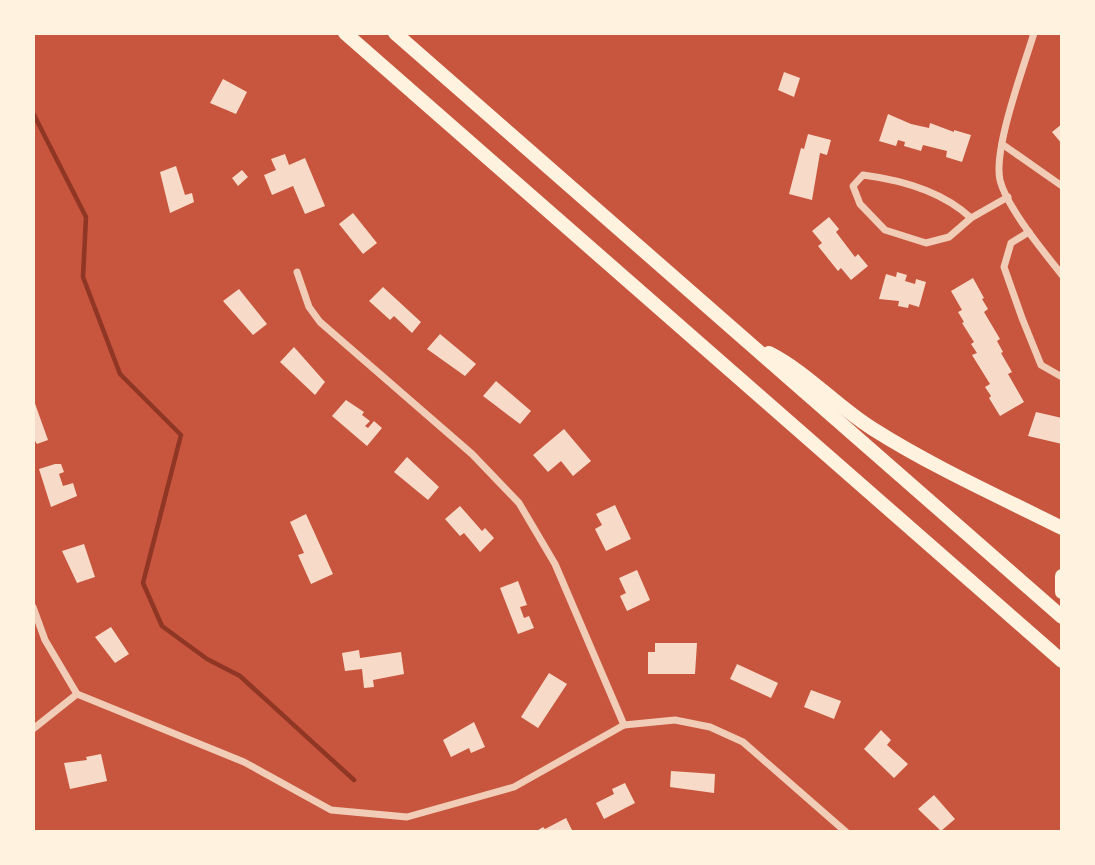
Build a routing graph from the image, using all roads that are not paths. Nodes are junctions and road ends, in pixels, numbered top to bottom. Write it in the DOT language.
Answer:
graph roads {
  1 [pos="345,33"];
  2 [pos="395,33"];
  3 [pos="1034,33"];
  4 [pos="1002,144"];
  5 [pos="1062,187"];
  6 [pos="1008,197"];
  7 [pos="971,218"];
  8 [pos="1029,232"];
  9 [pos="297,272"];
  10 [pos="1062,275"];
  11 [pos="749,343"];
  12 [pos="1062,377"];
  13 [pos="1062,528"];
  14 [pos="1062,576"];
  15 [pos="1062,592"];
  16 [pos="33,607"];
  17 [pos="1062,617"];
  18 [pos="1062,661"];
  19 [pos="78,694"];
  20 [pos="624,725"];
  21 [pos="33,729"];
  22 [pos="846,832"];
  1 -- 18 [label="highway"];
  2 -- 11 [label="highway"];
  3 -- 4 [label="street"];
  4 -- 5 [label="street"];
  4 -- 6 [label="street"];
  6 -- 7 [label="street"];
  6 -- 8 [label="street"];
  7 -- 7 [label="street"];
  8 -- 10 [label="street"];
  8 -- 12 [label="street"];
  9 -- 20 [label="street"];
  11 -- 13 [label="highway"];
  11 -- 17 [label="highway"];
  14 -- 15 [label="highway"];
  16 -- 19 [label="street"];
  19 -- 20 [label="street"];
  19 -- 21 [label="street"];
  20 -- 22 [label="street"];
}
